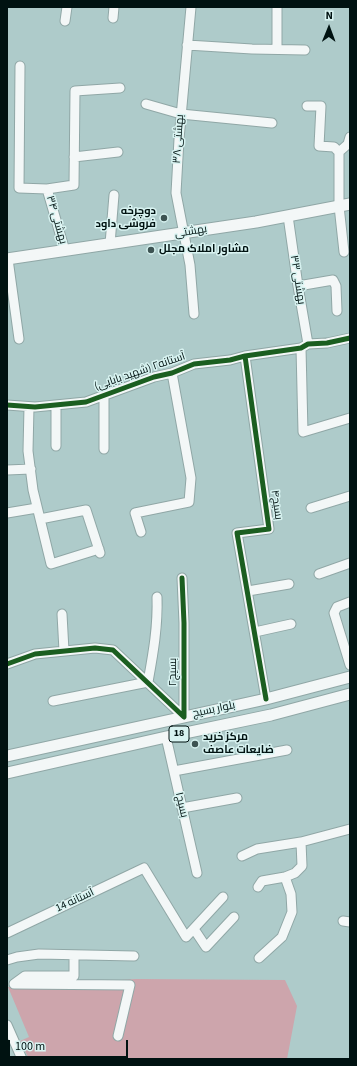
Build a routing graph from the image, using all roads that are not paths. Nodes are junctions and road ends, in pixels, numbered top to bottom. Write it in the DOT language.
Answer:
graph roads {
  1 [pos="67,7"];
  2 [pos="114,7"];
  3 [pos="191,7"];
  4 [pos="277,7"];
  5 [pos="113,18"];
  6 [pos="65,21"];
  7 [pos="187,45"];
  8 [pos="277,49"];
  9 [pos="305,50"];
  10 [pos="20,66"];
  11 [pos="120,88"];
  12 [pos="146,104"];
  13 [pos="307,106"];
  14 [pos="181,114"];
  15 [pos="272,123"];
  16 [pos="349,141"];
  17 [pos="118,152"];
  18 [pos="339,152"];
  19 [pos="74,157"];
  20 [pos="47,189"];
  21 [pos="114,195"];
  22 [pos="344,205"];
  23 [pos="288,216"];
  24 [pos="184,233"];
  25 [pos="110,244"];
  26 [pos="65,250"];
  27 [pos="344,252"];
  28 [pos="8,259"];
  29 [pos="298,286"];
  30 [pos="337,311"];
  31 [pos="194,314"];
  32 [pos="20,338"];
  33 [pos="350,338"];
  34 [pos="305,346"];
  35 [pos="245,356"];
  36 [pos="172,373"];
  37 [pos="104,395"];
  38 [pos="7,405"];
  39 [pos="56,405"];
  40 [pos="28,407"];
  41 [pos="350,418"];
  42 [pos="56,446"];
  43 [pos="104,449"];
  44 [pos="31,469"];
  45 [pos="7,470"];
  46 [pos="350,496"];
  47 [pos="37,508"];
  48 [pos="311,508"];
  49 [pos="7,513"];
  50 [pos="40,519"];
  51 [pos="141,532"];
  52 [pos="350,563"];
  53 [pos="319,574"];
  54 [pos="182,578"];
  55 [pos="289,584"];
  56 [pos="248,591"];
  57 [pos="157,597"];
  58 [pos="350,602"];
  59 [pos="62,614"];
  60 [pos="292,624"];
  61 [pos="255,632"];
  62 [pos="64,651"];
  63 [pos="7,664"];
  64 [pos="350,665"];
  65 [pos="350,677"];
  66 [pos="148,682"];
  67 [pos="350,694"];
  68 [pos="266,699"];
  69 [pos="53,701"];
  70 [pos="184,716"];
  71 [pos="166,737"];
  72 [pos="287,750"];
  73 [pos="7,756"];
  74 [pos="174,771"];
  75 [pos="7,772"];
  76 [pos="237,798"];
  77 [pos="182,808"];
  78 [pos="350,828"];
  79 [pos="301,842"];
  80 [pos="242,856"];
  81 [pos="197,873"];
  82 [pos="285,877"];
  83 [pos="258,887"];
  84 [pos="223,897"];
  85 [pos="234,917"];
  86 [pos="194,930"];
  87 [pos="7,933"];
  88 [pos="74,955"];
  89 [pos="134,956"];
  90 [pos="259,958"];
  91 [pos="7,960"];
  92 [pos="7,1028"];
  93 [pos="118,1036"];
  94 [pos="22,1059"];
  1 -- 6 [label="street"];
  2 -- 5 [label="street"];
  3 -- 7 [label="street, بهشتی ۳۸"];
  4 -- 8 [label="street"];
  7 -- 8 [label="street"];
  7 -- 14 [label="street, بهشتی ۳۸"];
  8 -- 9 [label="street"];
  10 -- 20 [label="street"];
  11 -- 19 [label="street"];
  12 -- 14 [label="street"];
  13 -- 18 [label="street"];
  14 -- 15 [label="street"];
  14 -- 24 [label="street, بهشتی ۳۸"];
  16 -- 18 [label="street"];
  17 -- 19 [label="street"];
  18 -- 22 [label="street"];
  19 -- 20 [label="street"];
  20 -- 26 [label="street, بهشتی ۳۴"];
  21 -- 25 [label="street"];
  22 -- 23 [label="main road, بهشتی"];
  22 -- 27 [label="street"];
  23 -- 24 [label="main road, بهشتی"];
  23 -- 29 [label="street, بهشتی ۳۳"];
  24 -- 25 [label="main road, بهشتی"];
  24 -- 31 [label="street, بهشتی ۳۸"];
  25 -- 26 [label="main road, بهشتی"];
  26 -- 28 [label="main road, بهشتی"];
  28 -- 32 [label="street"];
  29 -- 30 [label="street"];
  29 -- 34 [label="street, بهشتی ۳۳"];
  33 -- 34 [label="street, آستانه۲ (شهید بابایی)"];
  34 -- 35 [label="street, آستانه۲ (شهید بابایی)"];
  34 -- 41 [label="street, بهشتی ۳۳"];
  35 -- 36 [label="street, آستانه۲ (شهید بابایی)"];
  35 -- 56 [label="street, بسیج۴"];
  36 -- 37 [label="street, آستانه۲ (شهید بابایی)"];
  36 -- 51 [label="street"];
  37 -- 39 [label="street, آستانه۲ (شهید بابایی)"];
  37 -- 43 [label="street"];
  38 -- 40 [label="street, آستانه۲ (شهید بابایی)"];
  39 -- 40 [label="street, آستانه۲ (شهید بابایی)"];
  39 -- 42 [label="street"];
  40 -- 44 [label="street"];
  44 -- 45 [label="street"];
  44 -- 47 [label="street"];
  46 -- 48 [label="street"];
  47 -- 49 [label="street"];
  47 -- 50 [label="street"];
  50 -- 50 [label="street"];
  52 -- 53 [label="street"];
  54 -- 70 [label="street, بسیج۲"];
  55 -- 56 [label="street"];
  56 -- 61 [label="street, بسیج۴"];
  57 -- 66 [label="street"];
  58 -- 64 [label="street"];
  59 -- 62 [label="street"];
  60 -- 61 [label="street"];
  61 -- 68 [label="street, بسیج۴"];
  62 -- 63 [label="street, بسیج۲"];
  62 -- 66 [label="street, بسیج۲"];
  65 -- 68 [label="main road, بلوار بسیج / 18"];
  66 -- 69 [label="street"];
  66 -- 70 [label="street, بسیج۲"];
  67 -- 71 [label="main road, بلوار بسیج / 18"];
  68 -- 70 [label="main road, بلوار بسیج / 18"];
  70 -- 73 [label="main road, بلوار بسیج / 18"];
  71 -- 74 [label="street, بسیج۱"];
  71 -- 75 [label="main road, بلوار بسیج / 18"];
  72 -- 74 [label="street"];
  74 -- 77 [label="street, بسیج۱"];
  76 -- 77 [label="street"];
  77 -- 81 [label="street, بسیج۱"];
  78 -- 79 [label="street"];
  79 -- 80 [label="street"];
  79 -- 82 [label="street"];
  82 -- 83 [label="street"];
  82 -- 90 [label="street"];
  84 -- 86 [label="street"];
  85 -- 86 [label="street"];
  86 -- 87 [label="street, آستانه 14"];
  88 -- 89 [label="street"];
  88 -- 91 [label="street"];
  88 -- 93 [label="street"];
  92 -- 94 [label="street"];
}
